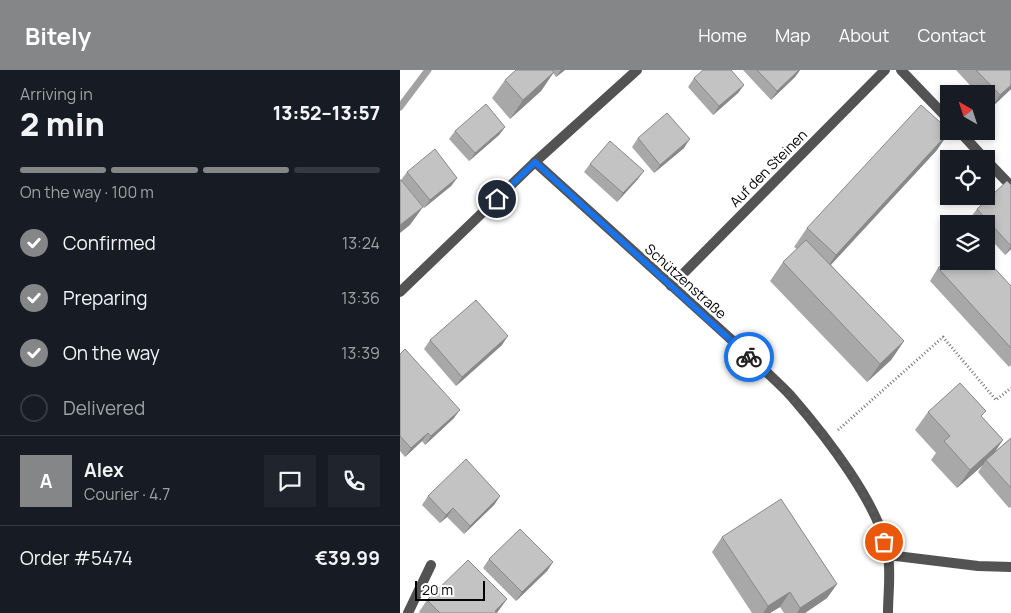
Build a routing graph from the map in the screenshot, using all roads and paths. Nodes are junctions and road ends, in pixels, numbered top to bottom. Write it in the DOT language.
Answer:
graph roads {
  1 [pos="638,70"];
  2 [pos="885,70"];
  3 [pos="902,70"];
  4 [pos="940,110"];
  5 [pos="968,140"];
  6 [pos="977,150"];
  7 [pos="535,162"];
  8 [pos="995,169"];
  9 [pos="1011,186"];
  10 [pos="671,286"];
  11 [pos="400,292"];
  12 [pos="1011,388"];
  13 [pos="827,441"];
  14 [pos="888,555"];
  15 [pos="431,564"];
  16 [pos="1011,567"];
  17 [pos="408,613"];
  18 [pos="888,613"];
  1 -- 7 [label="street"];
  2 -- 10 [label="street, Auf den Steinen"];
  3 -- 4 [label="street"];
  5 -- 6 [label="street"];
  7 -- 10 [label="street, Schützenstraße"];
  7 -- 11 [label="street"];
  8 -- 9 [label="street"];
  10 -- 13 [label="street, Schützenstraße"];
  12 -- 13 [label="path"];
  13 -- 14 [label="street, Schützenstraße"];
  14 -- 16 [label="street"];
  14 -- 18 [label="street, Schützenstraße"];
  15 -- 17 [label="street"];
}
